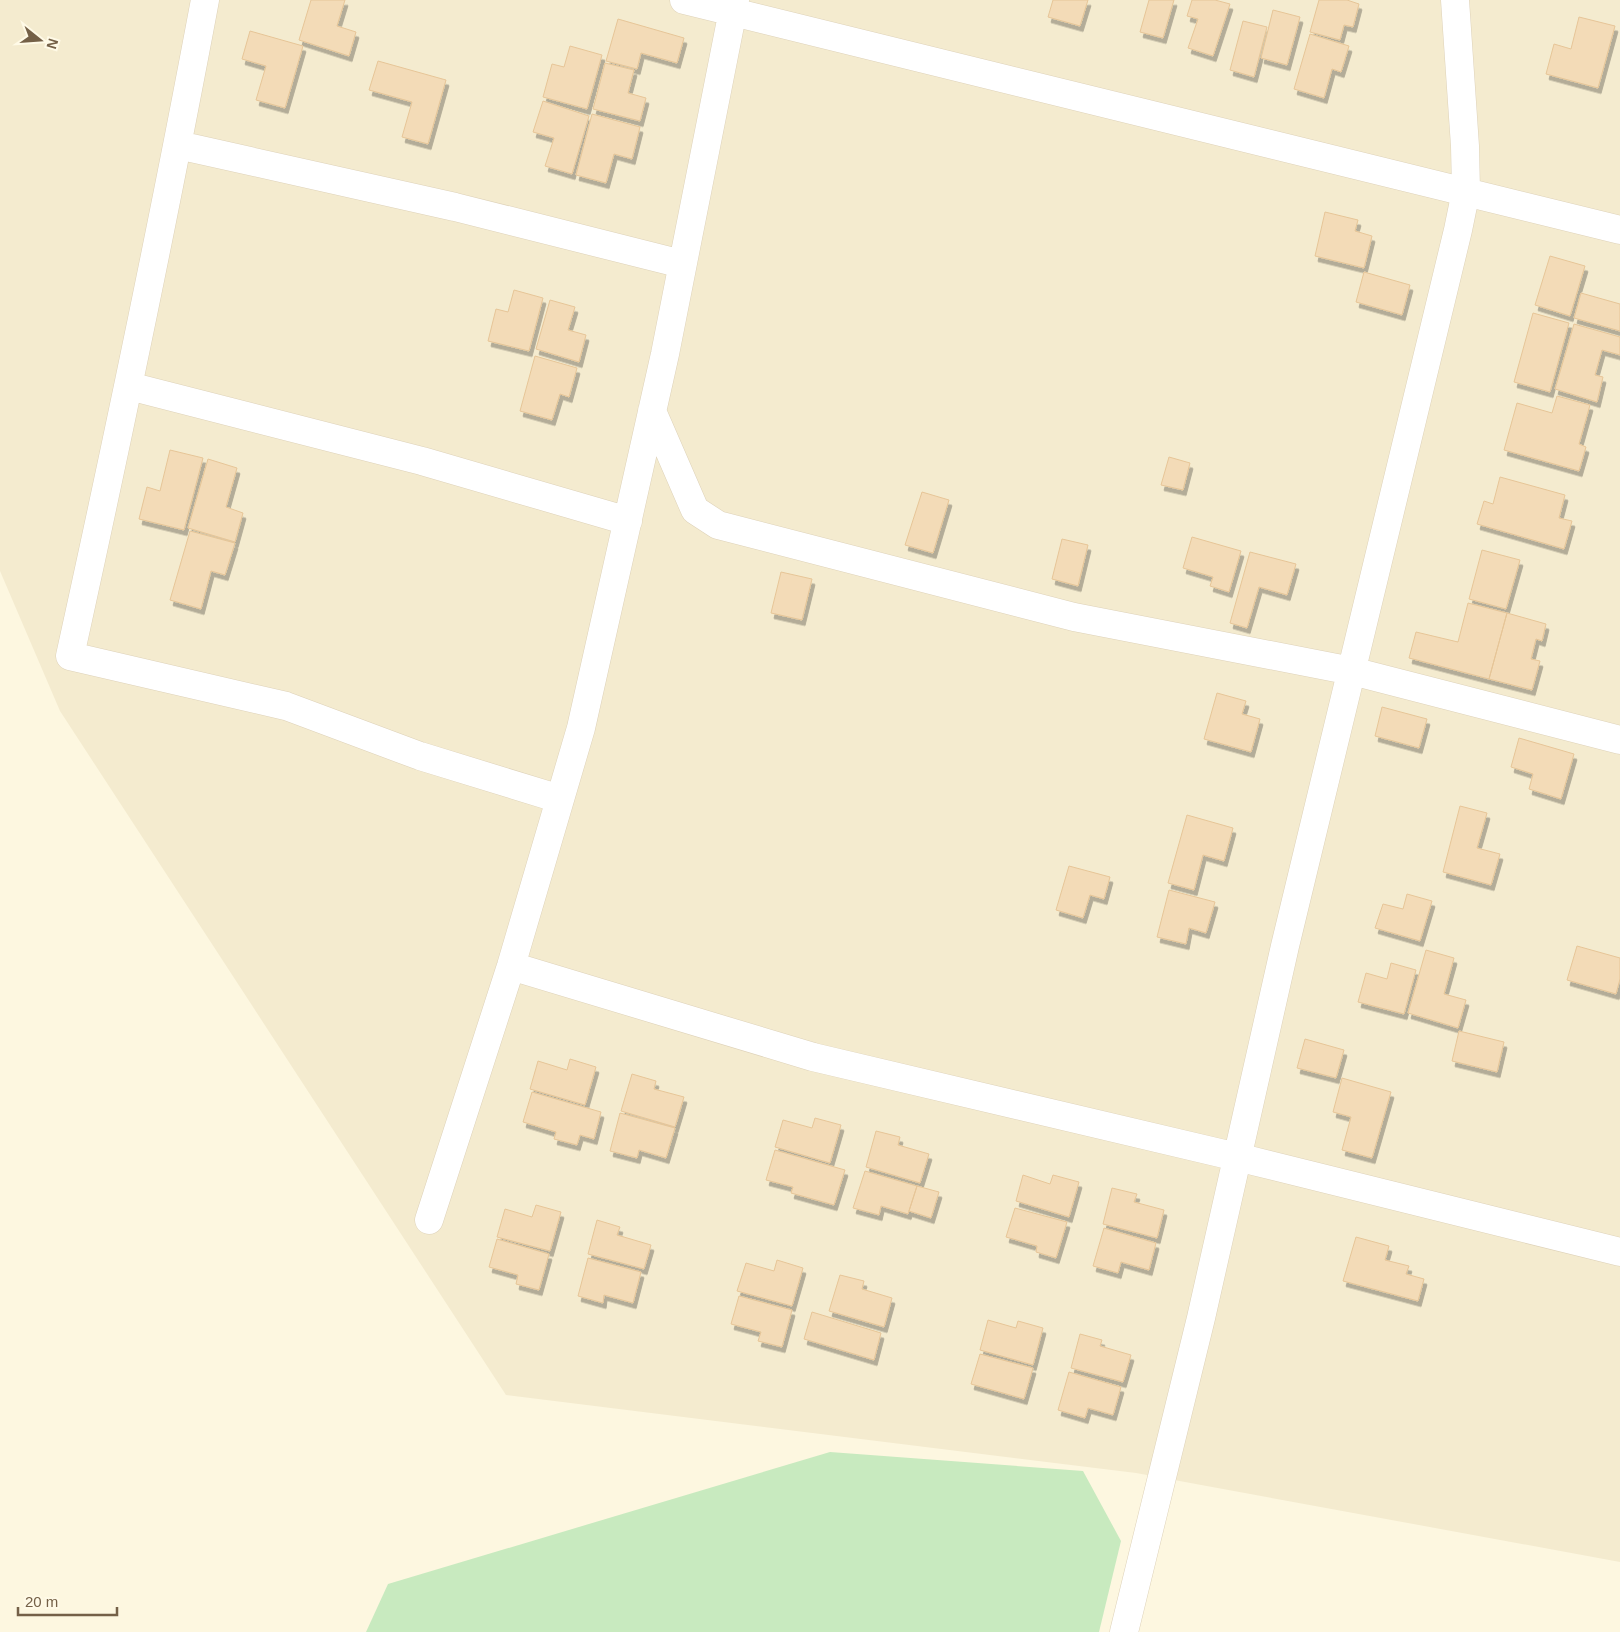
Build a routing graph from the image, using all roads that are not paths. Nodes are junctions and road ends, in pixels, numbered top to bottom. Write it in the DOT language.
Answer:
graph roads {
  1 [pos="205,0"];
  2 [pos="684,0"];
  3 [pos="1455,0"];
  4 [pos="734,6"];
  5 [pos="178,145"];
  6 [pos="1466,191"];
  7 [pos="1620,230"];
  8 [pos="682,264"];
  9 [pos="129,386"];
  10 [pos="652,411"];
  11 [pos="628,521"];
  12 [pos="1352,671"];
  13 [pos="1620,740"];
  14 [pos="560,799"];
  15 [pos="512,966"];
  16 [pos="1237,1157"];
  17 [pos="428,1220"];
  18 [pos="1620,1252"];
  19 [pos="1124,1632"];
  1 -- 5 [label="street"];
  2 -- 4 [label="street"];
  3 -- 6 [label="street"];
  4 -- 6 [label="street"];
  4 -- 8 [label="street"];
  5 -- 8 [label="street"];
  5 -- 9 [label="street"];
  6 -- 7 [label="street"];
  6 -- 12 [label="street"];
  8 -- 10 [label="street"];
  9 -- 11 [label="street"];
  9 -- 14 [label="street"];
  10 -- 11 [label="street"];
  10 -- 12 [label="street"];
  11 -- 14 [label="street"];
  12 -- 13 [label="street"];
  12 -- 16 [label="street"];
  14 -- 15 [label="street"];
  15 -- 16 [label="street"];
  15 -- 17 [label="street"];
  16 -- 18 [label="street"];
  16 -- 19 [label="street"];
}
